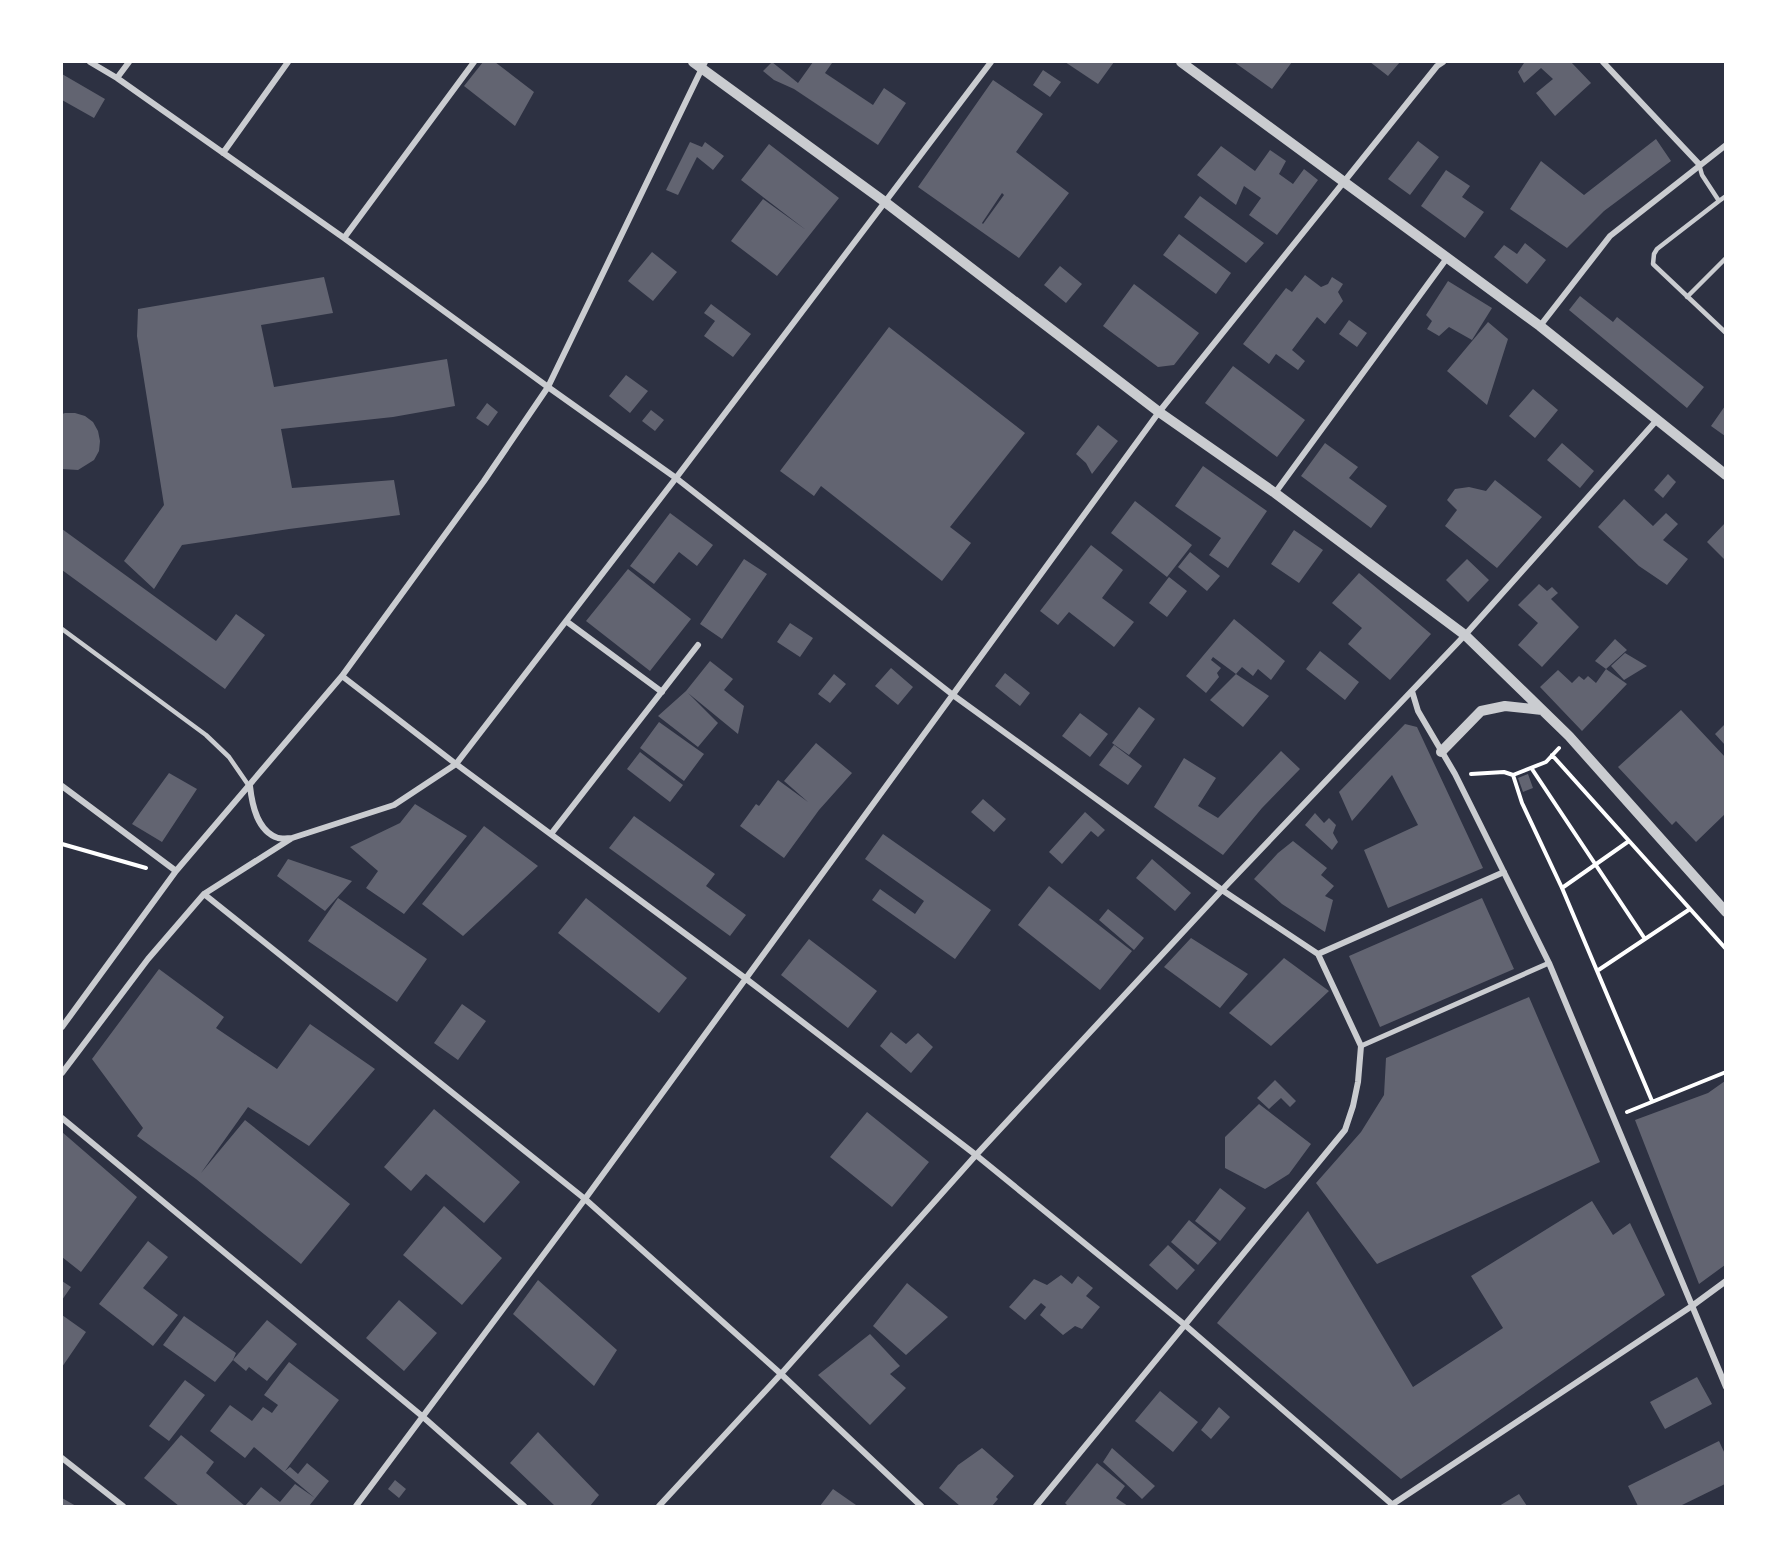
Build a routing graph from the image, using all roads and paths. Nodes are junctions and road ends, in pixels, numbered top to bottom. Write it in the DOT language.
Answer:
graph roads {
  1 [pos="90,62"];
  2 [pos="129,62"];
  3 [pos="288,62"];
  4 [pos="474,62"];
  5 [pos="693,62"];
  6 [pos="992,62"];
  7 [pos="1181,62"];
  8 [pos="1443,62"];
  9 [pos="1603,62"];
  10 [pos="704,65"];
  11 [pos="117,78"];
  12 [pos="1725,145"];
  13 [pos="223,153"];
  14 [pos="1699,164"];
  15 [pos="1344,182"];
  16 [pos="1725,196"];
  17 [pos="1719,201"];
  18 [pos="885,202"];
  19 [pos="345,238"];
  20 [pos="1447,258"];
  21 [pos="1725,258"];
  22 [pos="1687,297"];
  23 [pos="1540,326"];
  24 [pos="1725,333"];
  25 [pos="548,387"];
  26 [pos="1159,412"];
  27 [pos="1656,421"];
  28 [pos="1725,475"];
  29 [pos="676,478"];
  30 [pos="1275,493"];
  31 [pos="566,621"];
  32 [pos="62,629"];
  33 [pos="1465,635"];
  34 [pos="699,645"];
  35 [pos="342,676"];
  36 [pos="1412,691"];
  37 [pos="662,692"];
  38 [pos="953,695"];
  39 [pos="1542,710"];
  40 [pos="1569,736"];
  41 [pos="1441,752"];
  42 [pos="1552,755"];
  43 [pos="456,764"];
  44 [pos="1532,769"];
  45 [pos="1455,774"];
  46 [pos="1513,775"];
  47 [pos="62,786"];
  48 [pos="250,786"];
  49 [pos="551,834"];
  50 [pos="292,838"];
  51 [pos="1629,841"];
  52 [pos="62,844"];
  53 [pos="1595,865"];
  54 [pos="176,871"];
  55 [pos="1504,872"];
  56 [pos="1562,888"];
  57 [pos="1222,890"];
  58 [pos="204,894"];
  59 [pos="1690,909"];
  60 [pos="1725,912"];
  61 [pos="1645,939"];
  62 [pos="1725,950"];
  63 [pos="1318,954"];
  64 [pos="1549,963"];
  65 [pos="1597,971"];
  66 [pos="746,978"];
  67 [pos="62,1027"];
  68 [pos="1361,1046"];
  69 [pos="1725,1072"];
  70 [pos="62,1073"];
  71 [pos="1652,1101"];
  72 [pos="1615,1117"];
  73 [pos="62,1118"];
  74 [pos="976,1155"];
  75 [pos="585,1199"];
  76 [pos="1725,1281"];
  77 [pos="1692,1306"];
  78 [pos="1185,1325"];
  79 [pos="782,1374"];
  80 [pos="1725,1386"];
  81 [pos="422,1416"];
  82 [pos="62,1458"];
  83 [pos="1393,1505"];
  84 [pos="123,1506"];
  85 [pos="356,1506"];
  86 [pos="524,1506"];
  87 [pos="659,1506"];
  88 [pos="921,1506"];
  89 [pos="1036,1506"];
  1 -- 11 [label="street"];
  2 -- 11 [label="street"];
  3 -- 13 [label="street"];
  4 -- 19 [label="street"];
  5 -- 10 [label="street"];
  6 -- 18 [label="street"];
  7 -- 15 [label="street"];
  8 -- 15 [label="street"];
  9 -- 14 [label="street"];
  10 -- 18 [label="street"];
  10 -- 25 [label="street"];
  11 -- 13 [label="street"];
  12 -- 14 [label="street"];
  13 -- 19 [label="street"];
  14 -- 17 [label="lane"];
  14 -- 23 [label="street"];
  15 -- 20 [label="street"];
  15 -- 26 [label="street"];
  16 -- 17 [label="lane"];
  17 -- 22 [label="lane"];
  18 -- 26 [label="street"];
  18 -- 29 [label="street"];
  19 -- 25 [label="street"];
  20 -- 23 [label="street"];
  20 -- 30 [label="street"];
  21 -- 22 [label="lane"];
  22 -- 24 [label="lane"];
  23 -- 27 [label="street"];
  25 -- 29 [label="street"];
  25 -- 35 [label="street"];
  26 -- 30 [label="street"];
  26 -- 38 [label="street"];
  27 -- 28 [label="street"];
  27 -- 33 [label="street"];
  29 -- 31 [label="street"];
  29 -- 38 [label="street"];
  30 -- 33 [label="street"];
  31 -- 37 [label="street"];
  31 -- 43 [label="street"];
  32 -- 48 [label="lane"];
  33 -- 36 [label="street"];
  33 -- 39 [label="street"];
  34 -- 37 [label="street"];
  35 -- 43 [label="street"];
  35 -- 48 [label="street"];
  36 -- 41 [label="street"];
  36 -- 57 [label="street"];
  37 -- 49 [label="street"];
  38 -- 57 [label="street"];
  38 -- 66 [label="street"];
  39 -- 40 [label="street"];
  39 -- 41 [label="street"];
  40 -- 42 [label="path"];
  40 -- 60 [label="street"];
  41 -- 45 [label="street"];
  42 -- 44 [label="path"];
  42 -- 51 [label="path"];
  43 -- 49 [label="street"];
  43 -- 50 [label="street"];
  44 -- 46 [label="path"];
  44 -- 53 [label="path"];
  45 -- 46 [label="path"];
  45 -- 55 [label="street"];
  46 -- 56 [label="path"];
  47 -- 54 [label="street"];
  48 -- 50 [label="street"];
  48 -- 54 [label="street"];
  49 -- 66 [label="street"];
  50 -- 58 [label="street"];
  51 -- 53 [label="path"];
  51 -- 59 [label="path"];
  52 -- 54 [label="path"];
  53 -- 56 [label="path"];
  53 -- 61 [label="path"];
  54 -- 67 [label="street"];
  55 -- 63 [label="street"];
  55 -- 64 [label="street"];
  56 -- 65 [label="path"];
  57 -- 63 [label="street"];
  57 -- 74 [label="street"];
  58 -- 70 [label="street"];
  58 -- 75 [label="street"];
  59 -- 61 [label="path"];
  59 -- 62 [label="path"];
  61 -- 65 [label="path"];
  63 -- 68 [label="street"];
  64 -- 68 [label="street"];
  64 -- 72 [label="street"];
  65 -- 71 [label="path"];
  66 -- 74 [label="street"];
  66 -- 75 [label="street"];
  68 -- 78 [label="street"];
  69 -- 71 [label="path"];
  71 -- 72 [label="path"];
  72 -- 77 [label="street"];
  73 -- 81 [label="street"];
  74 -- 78 [label="street"];
  74 -- 79 [label="street"];
  75 -- 79 [label="street"];
  75 -- 81 [label="street"];
  76 -- 77 [label="street"];
  77 -- 80 [label="street"];
  77 -- 83 [label="street"];
  78 -- 83 [label="street"];
  78 -- 89 [label="street"];
  79 -- 87 [label="street"];
  79 -- 88 [label="street"];
  81 -- 85 [label="street"];
  81 -- 86 [label="street"];
  82 -- 84 [label="street"];
}
